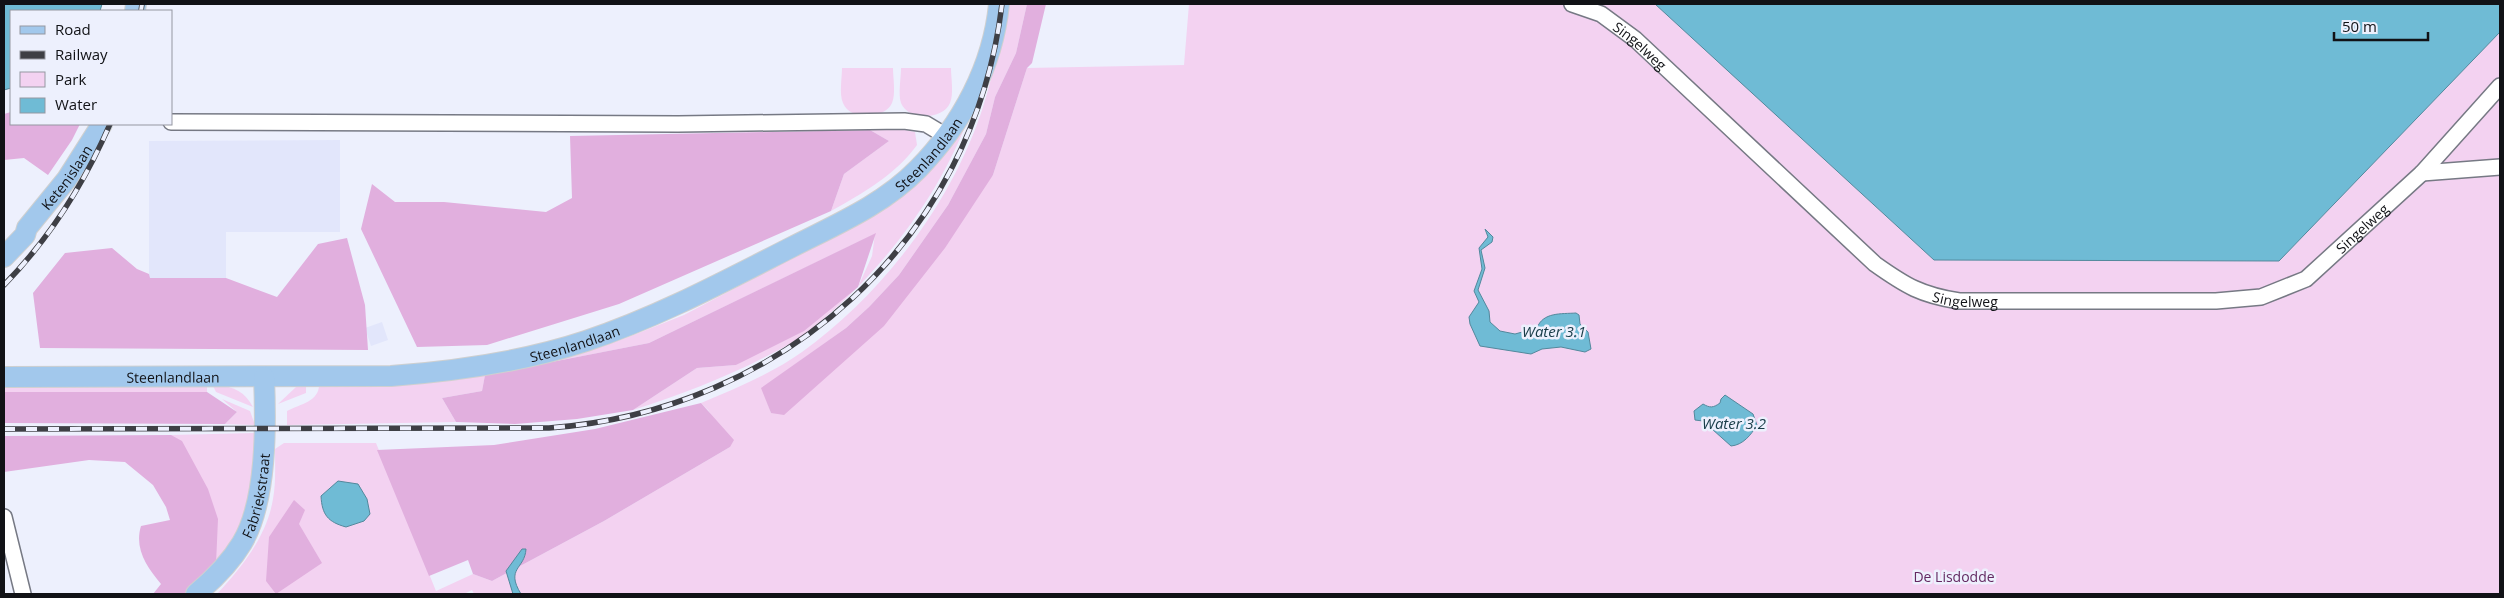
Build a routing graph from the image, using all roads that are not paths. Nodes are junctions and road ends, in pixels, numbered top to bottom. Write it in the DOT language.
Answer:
graph roads {
  1 [pos="999,4"];
  2 [pos="1572,4"];
  3 [pos="2500,86"];
  4 [pos="172,122"];
  5 [pos="101,125"];
  6 [pos="946,136"];
  7 [pos="2500,167"];
  8 [pos="2422,173"];
  9 [pos="27,228"];
  10 [pos="4,243"];
  11 [pos="4,257"];
  12 [pos="4,377"];
  13 [pos="264,377"];
  14 [pos="4,517"];
  15 [pos="23,594"];
  16 [pos="196,594"];
  1 -- 6 [label="main road, Steenlandlaan"];
  2 -- 8 [label="street, Singelweg"];
  3 -- 8 [label="street, Singelweg"];
  4 -- 6 [label="street"];
  5 -- 9 [label="main road, Ketenislaan"];
  6 -- 13 [label="main road, Steenlandlaan"];
  7 -- 8 [label="street"];
  9 -- 10 [label="main road, Ketenislaan"];
  9 -- 11 [label="main road, Ketenislaan"];
  12 -- 13 [label="main road, Steenlandlaan"];
  13 -- 16 [label="main road, Fabriekstraat"];
  14 -- 15 [label="street"];
}
